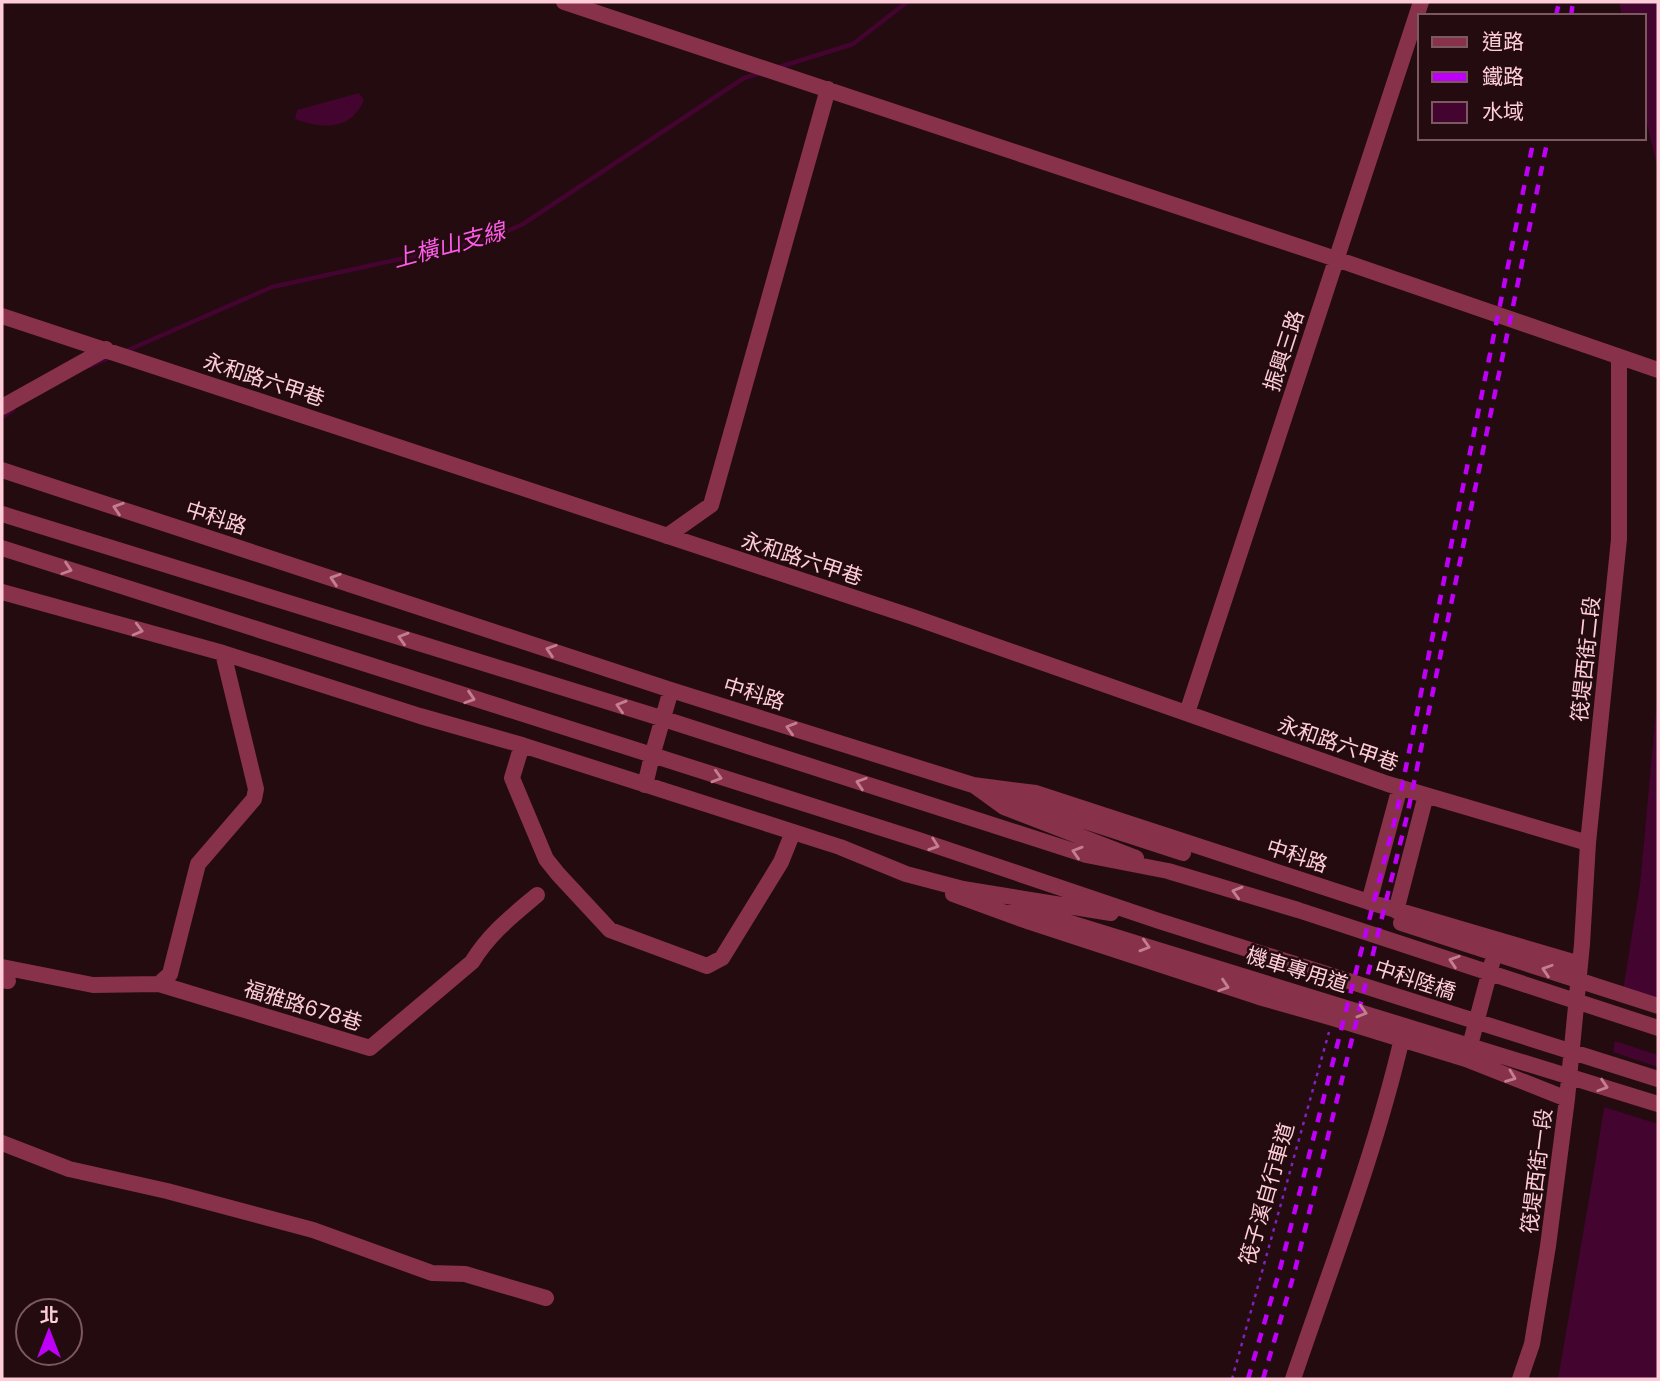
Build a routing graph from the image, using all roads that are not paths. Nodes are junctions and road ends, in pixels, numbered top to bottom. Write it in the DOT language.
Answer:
graph roads {
  1 [pos="564,2"];
  2 [pos="1421,2"];
  3 [pos="828,89"];
  4 [pos="1336,259"];
  5 [pos="3,322"];
  6 [pos="106,349"];
  7 [pos="1619,357"];
  8 [pos="1658,370"];
  9 [pos="2,407"];
  10 [pos="2,470"];
  11 [pos="2,514"];
  12 [pos="667,536"];
  13 [pos="2,548"];
  14 [pos="2,592"];
  15 [pos="223,653"];
  16 [pos="671,690"];
  17 [pos="1187,713"];
  18 [pos="664,719"];
  19 [pos="522,745"];
  20 [pos="652,756"];
  21 [pos="645,785"];
  22 [pos="972,785"];
  23 [pos="1400,787"];
  24 [pos="1426,795"];
  25 [pos="793,832"];
  26 [pos="1588,844"];
  27 [pos="1168,871"];
  28 [pos="906,874"];
  29 [pos="963,889"];
  30 [pos="537,895"];
  31 [pos="1370,902"];
  32 [pos="1396,911"];
  33 [pos="1159,921"];
  34 [pos="1499,940"];
  35 [pos="1580,964"];
  36 [pos="4,976"];
  37 [pos="159,984"];
  38 [pos="1658,1006"];
  39 [pos="1658,1028"];
  40 [pos="1402,1038"];
  41 [pos="1466,1059"];
  42 [pos="1658,1079"];
  43 [pos="1567,1099"];
  44 [pos="1658,1104"];
  45 [pos="2,1143"];
  46 [pos="546,1298"];
  47 [pos="1293,1379"];
  48 [pos="1520,1379"];
  1 -- 3 [label="street"];
  2 -- 4 [label="street, 振興三路"];
  3 -- 4 [label="street"];
  3 -- 12 [label="street"];
  4 -- 7 [label="street"];
  4 -- 17 [label="street, 振興三路"];
  5 -- 6 [label="street, 永和路六甲巷"];
  6 -- 9 [label="street"];
  6 -- 12 [label="street, 永和路六甲巷"];
  7 -- 8 [label="street"];
  7 -- 26 [label="street, 筏堤西街二段"];
  16 -- 10 [label="street, 中科路, one-way"];
  18 -- 11 [label="street, one-way"];
  12 -- 17 [label="street, 永和路六甲巷"];
  13 -- 20 [label="street, one-way"];
  14 -- 15 [label="street, one-way"];
  15 -- 19 [label="street"];
  15 -- 37 [label="street"];
  16 -- 18 [label="street"];
  22 -- 16 [label="street, 中科路, one-way"];
  17 -- 23 [label="street, 永和路六甲巷"];
  18 -- 20 [label="street"];
  27 -- 18 [label="street, one-way"];
  19 -- 21 [label="street"];
  19 -- 25 [label="street"];
  20 -- 21 [label="street"];
  20 -- 33 [label="street, one-way"];
  21 -- 25 [label="street"];
  22 -- 27 [label="street"];
  22 -- 31 [label="street, 中科路"];
  38 -- 22 [label="street, one-way"];
  23 -- 24 [label="street, 永和路六甲巷"];
  23 -- 31 [label="street"];
  24 -- 26 [label="street, 永和路六甲巷"];
  24 -- 32 [label="street"];
  25 -- 28 [label="street"];
  26 -- 35 [label="street, 筏堤西街二段"];
  39 -- 27 [label="street, 中科陸橋, one-way"];
  28 -- 29 [label="street"];
  28 -- 40 [label="street, one-way"];
  29 -- 33 [label="street"];
  29 -- 44 [label="street, 機車專用道, one-way"];
  30 -- 37 [label="street, 福雅路678巷"];
  31 -- 32 [label="street, 中科路"];
  32 -- 34 [label="street, 中科路"];
  33 -- 42 [label="street, 中科陸橋"];
  34 -- 35 [label="street, 中科路"];
  34 -- 41 [label="street"];
  35 -- 43 [label="street, 筏堤西街一段"];
  36 -- 37 [label="street, 福雅路678巷"];
  40 -- 41 [label="street"];
  40 -- 47 [label="street"];
  41 -- 43 [label="street, one-way"];
  43 -- 48 [label="street, 筏堤西街一段"];
  45 -- 46 [label="street"];
}
